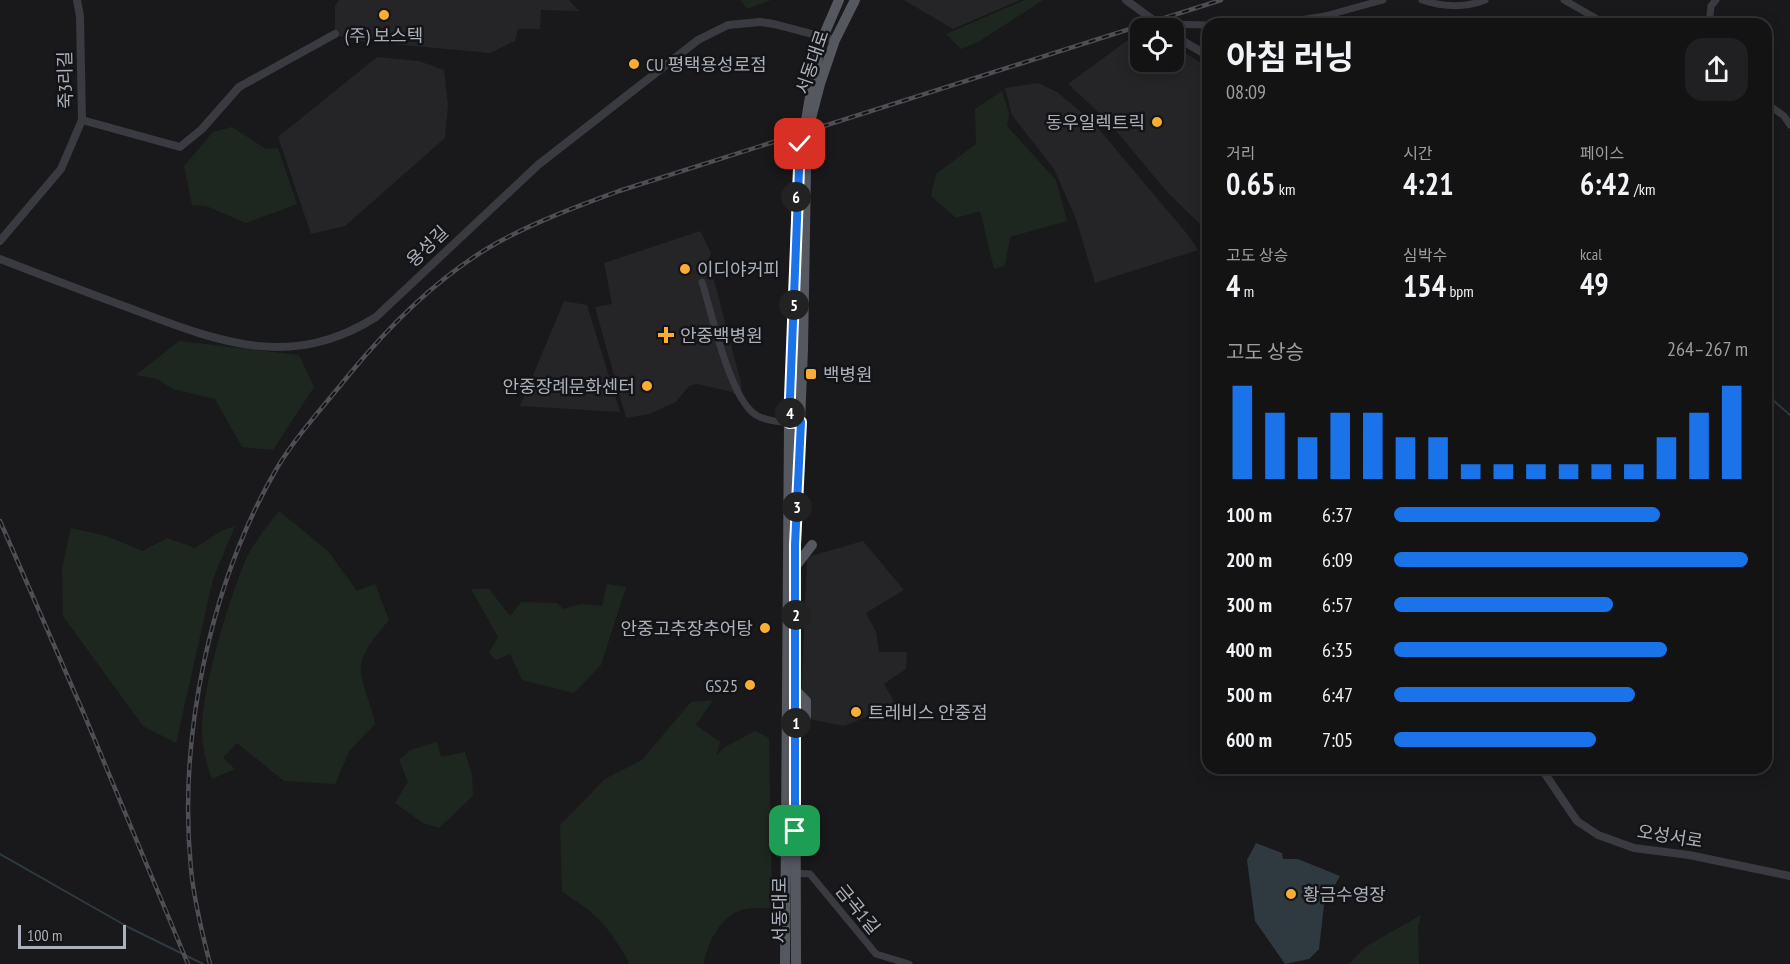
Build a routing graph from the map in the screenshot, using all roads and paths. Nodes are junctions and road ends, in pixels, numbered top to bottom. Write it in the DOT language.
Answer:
graph roads {
  1 [pos="77,0"];
  2 [pos="839,0"];
  3 [pos="855,0"];
  4 [pos="1126,0"];
  5 [pos="1383,0"];
  6 [pos="1422,0"];
  7 [pos="1485,0"];
  8 [pos="1564,0"];
  9 [pos="1716,0"];
  10 [pos="1150,18"];
  11 [pos="1312,18"];
  12 [pos="1596,18"];
  13 [pos="1710,18"];
  14 [pos="1202,25"];
  15 [pos="1184,26"];
  16 [pos="334,34"];
  17 [pos="823,38"];
  18 [pos="835,40"];
  19 [pos="1184,42"];
  20 [pos="1202,52"];
  21 [pos="1772,107"];
  22 [pos="82,120"];
  23 [pos="1790,125"];
  24 [pos="0,241"];
  25 [pos="0,259"];
  26 [pos="702,282"];
  27 [pos="801,422"];
  28 [pos="789,423"];
  29 [pos="812,544"];
  30 [pos="795,567"];
  31 [pos="1545,774"];
  32 [pos="791,873"];
  33 [pos="1790,876"];
  34 [pos="784,964"];
  35 [pos="796,964"];
  36 [pos="909,964"];
  1 -- 22 [label="street, 죽3리길"];
  2 -- 17 [label="main road, 서동대로"];
  3 -- 18 [label="main road, 서동대로"];
  4 -- 10 [label="street"];
  5 -- 11 [label="street"];
  6 -- 7 [label="street"];
  8 -- 12 [label="street"];
  9 -- 13 [label="street"];
  14 -- 15 [label="street"];
  16 -- 22 [label="street"];
  17 -- 18 [label="street, 용성길"];
  17 -- 25 [label="street, 용성길"];
  17 -- 28 [label="main road, 서동대로"];
  18 -- 27 [label="main road, 서동대로"];
  19 -- 20 [label="street"];
  21 -- 23 [label="street"];
  22 -- 24 [label="street, 죽3리길"];
  26 -- 28 [label="street"];
  27 -- 28 [label="street"];
  27 -- 30 [label="main road, 서동대로"];
  28 -- 32 [label="main road, 서동대로"];
  29 -- 30 [label="main road"];
  30 -- 32 [label="main road, 서동대로"];
  31 -- 33 [label="street, 오성서로"];
  32 -- 34 [label="main road, 서동대로"];
  32 -- 35 [label="main road, 서동대로"];
  32 -- 36 [label="street, 금곡1길"];
}
